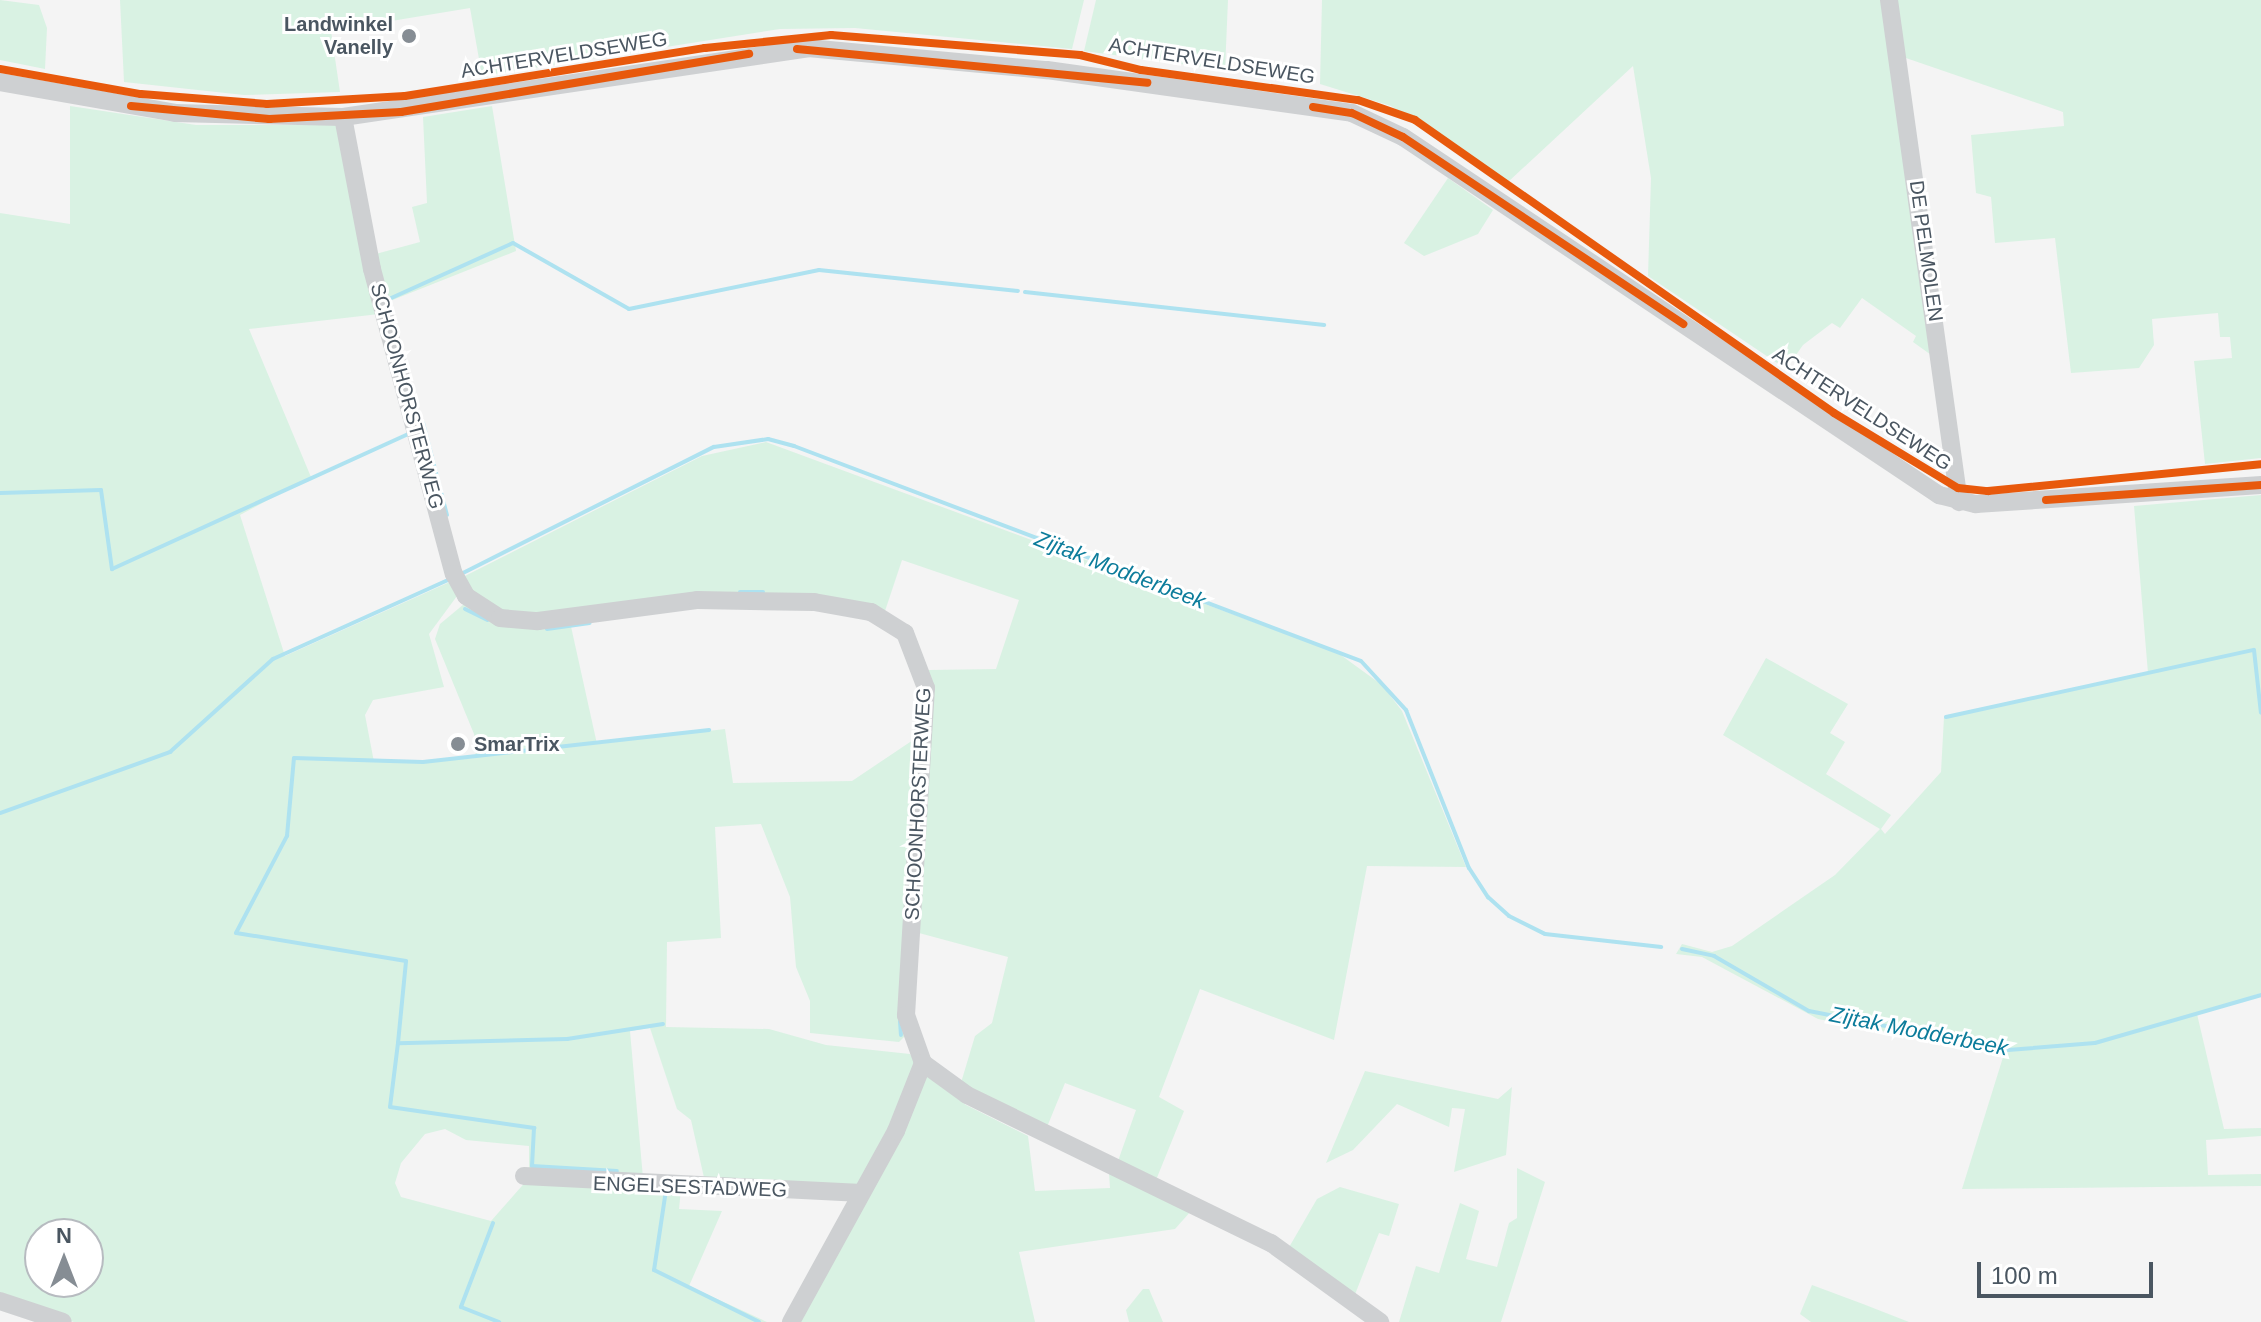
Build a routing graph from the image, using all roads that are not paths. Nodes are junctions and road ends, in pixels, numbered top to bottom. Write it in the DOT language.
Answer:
graph roads {
  1 [pos="1889,0"];
  2 [pos="0,82"];
  3 [pos="343,117"];
  4 [pos="2261,485"];
  5 [pos="1959,502"];
  6 [pos="923,1063"];
  7 [pos="524,1176"];
  8 [pos="857,1193"];
  9 [pos="0,1301"];
  10 [pos="63,1322"];
  11 [pos="791,1322"];
  12 [pos="1380,1322"];
  1 -- 5 [label="street, DE PELMOLEN"];
  2 -- 3 [label="street, ACHTERVELDSEWEG"];
  3 -- 5 [label="street, ACHTERVELDSEWEG"];
  3 -- 6 [label="street, SCHOONHORSTERWEG"];
  4 -- 5 [label="street, ACHTERVELDSEWEG"];
  6 -- 8 [label="street"];
  6 -- 12 [label="street"];
  7 -- 8 [label="street, ENGELSESTADWEG"];
  8 -- 11 [label="street"];
  9 -- 10 [label="street"];
}
